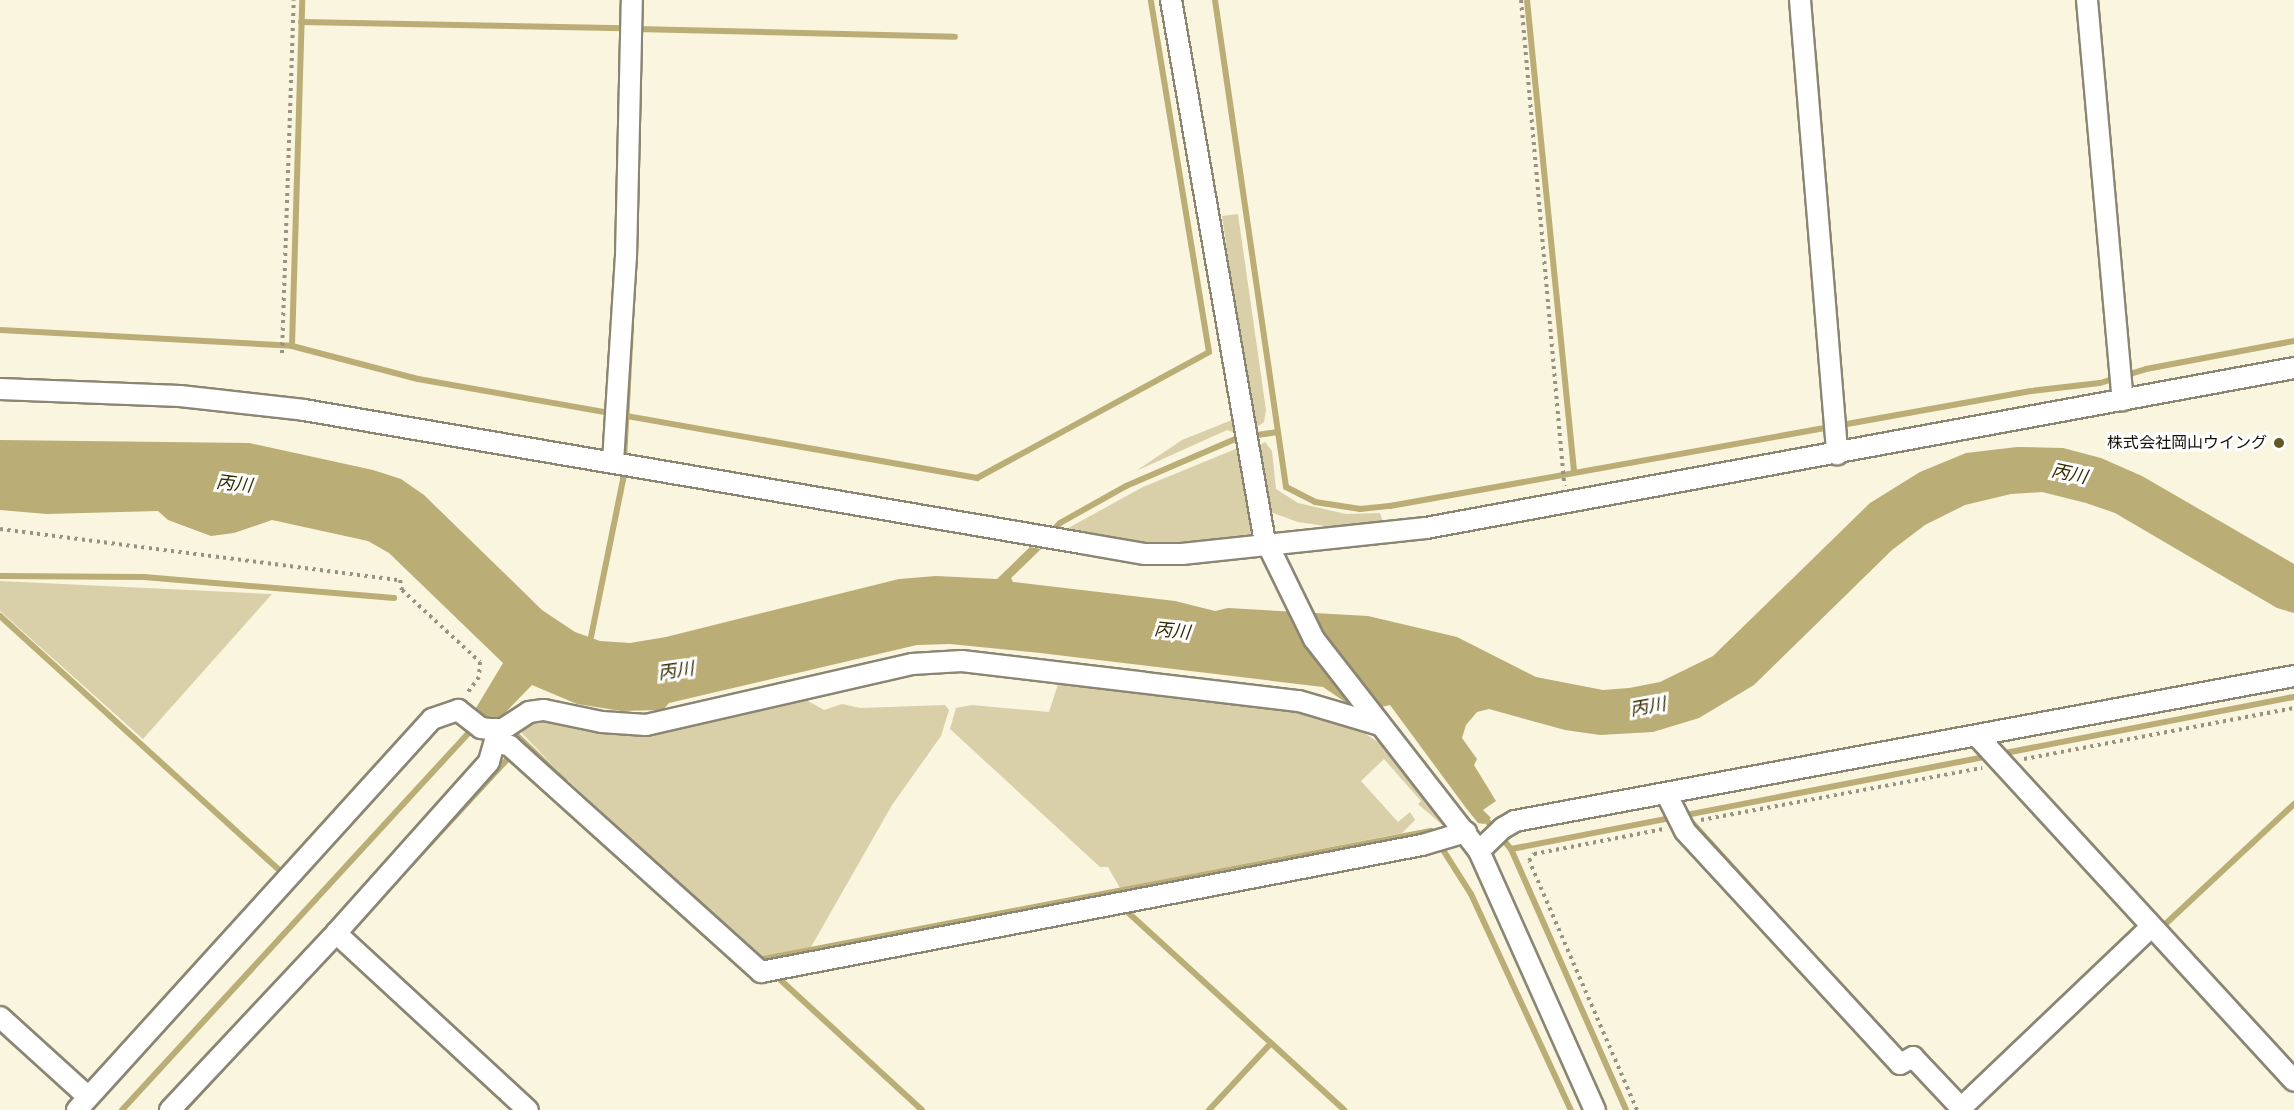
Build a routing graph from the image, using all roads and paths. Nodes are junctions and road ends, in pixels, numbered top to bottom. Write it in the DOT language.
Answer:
graph roads {
  1 [pos="294,0"];
  2 [pos="632,0"];
  3 [pos="1171,0"];
  4 [pos="1521,0"];
  5 [pos="1800,0"];
  6 [pos="2087,0"];
  7 [pos="282,353"];
  8 [pos="2294,368"];
  9 [pos="2121,385"];
  10 [pos="0,389"];
  11 [pos="1836,447"];
  12 [pos="621,463"];
  13 [pos="1563,481"];
  14 [pos="0,530"];
  15 [pos="1271,553"];
  16 [pos="2294,676"];
  17 [pos="2294,708"];
  18 [pos="1375,719"];
  19 [pos="494,731"];
  20 [pos="1984,743"];
  21 [pos="2009,763"];
  22 [pos="1679,815"];
  23 [pos="1466,832"];
  24 [pos="1479,851"];
  25 [pos="2154,931"];
  26 [pos="340,937"];
  27 [pos="0,1017"];
  28 [pos="2294,1081"];
  29 [pos="82,1103"];
  30 [pos="170,1110"];
  31 [pos="528,1110"];
  32 [pos="1595,1110"];
  33 [pos="1637,1110"];
  1 -- 7 [label="path"];
  2 -- 12 [label="street"];
  3 -- 15 [label="street"];
  4 -- 13 [label="path"];
  5 -- 11 [label="street"];
  6 -- 9 [label="street"];
  8 -- 9 [label="street"];
  9 -- 11 [label="street"];
  10 -- 12 [label="street"];
  11 -- 15 [label="street"];
  12 -- 15 [label="street"];
  14 -- 19 [label="path"];
  15 -- 18 [label="street"];
  16 -- 20 [label="street"];
  17 -- 21 [label="path"];
  18 -- 19 [label="street"];
  18 -- 23 [label="street"];
  19 -- 23 [label="street"];
  19 -- 26 [label="street"];
  19 -- 29 [label="street"];
  20 -- 21 [label="street"];
  20 -- 22 [label="street"];
  21 -- 22 [label="path"];
  21 -- 25 [label="street"];
  22 -- 24 [label="street"];
  22 -- 25 [label="street"];
  22 -- 33 [label="path"];
  23 -- 24 [label="street"];
  24 -- 32 [label="street"];
  25 -- 28 [label="street"];
  26 -- 30 [label="street"];
  26 -- 31 [label="street"];
  27 -- 29 [label="street"];
}
